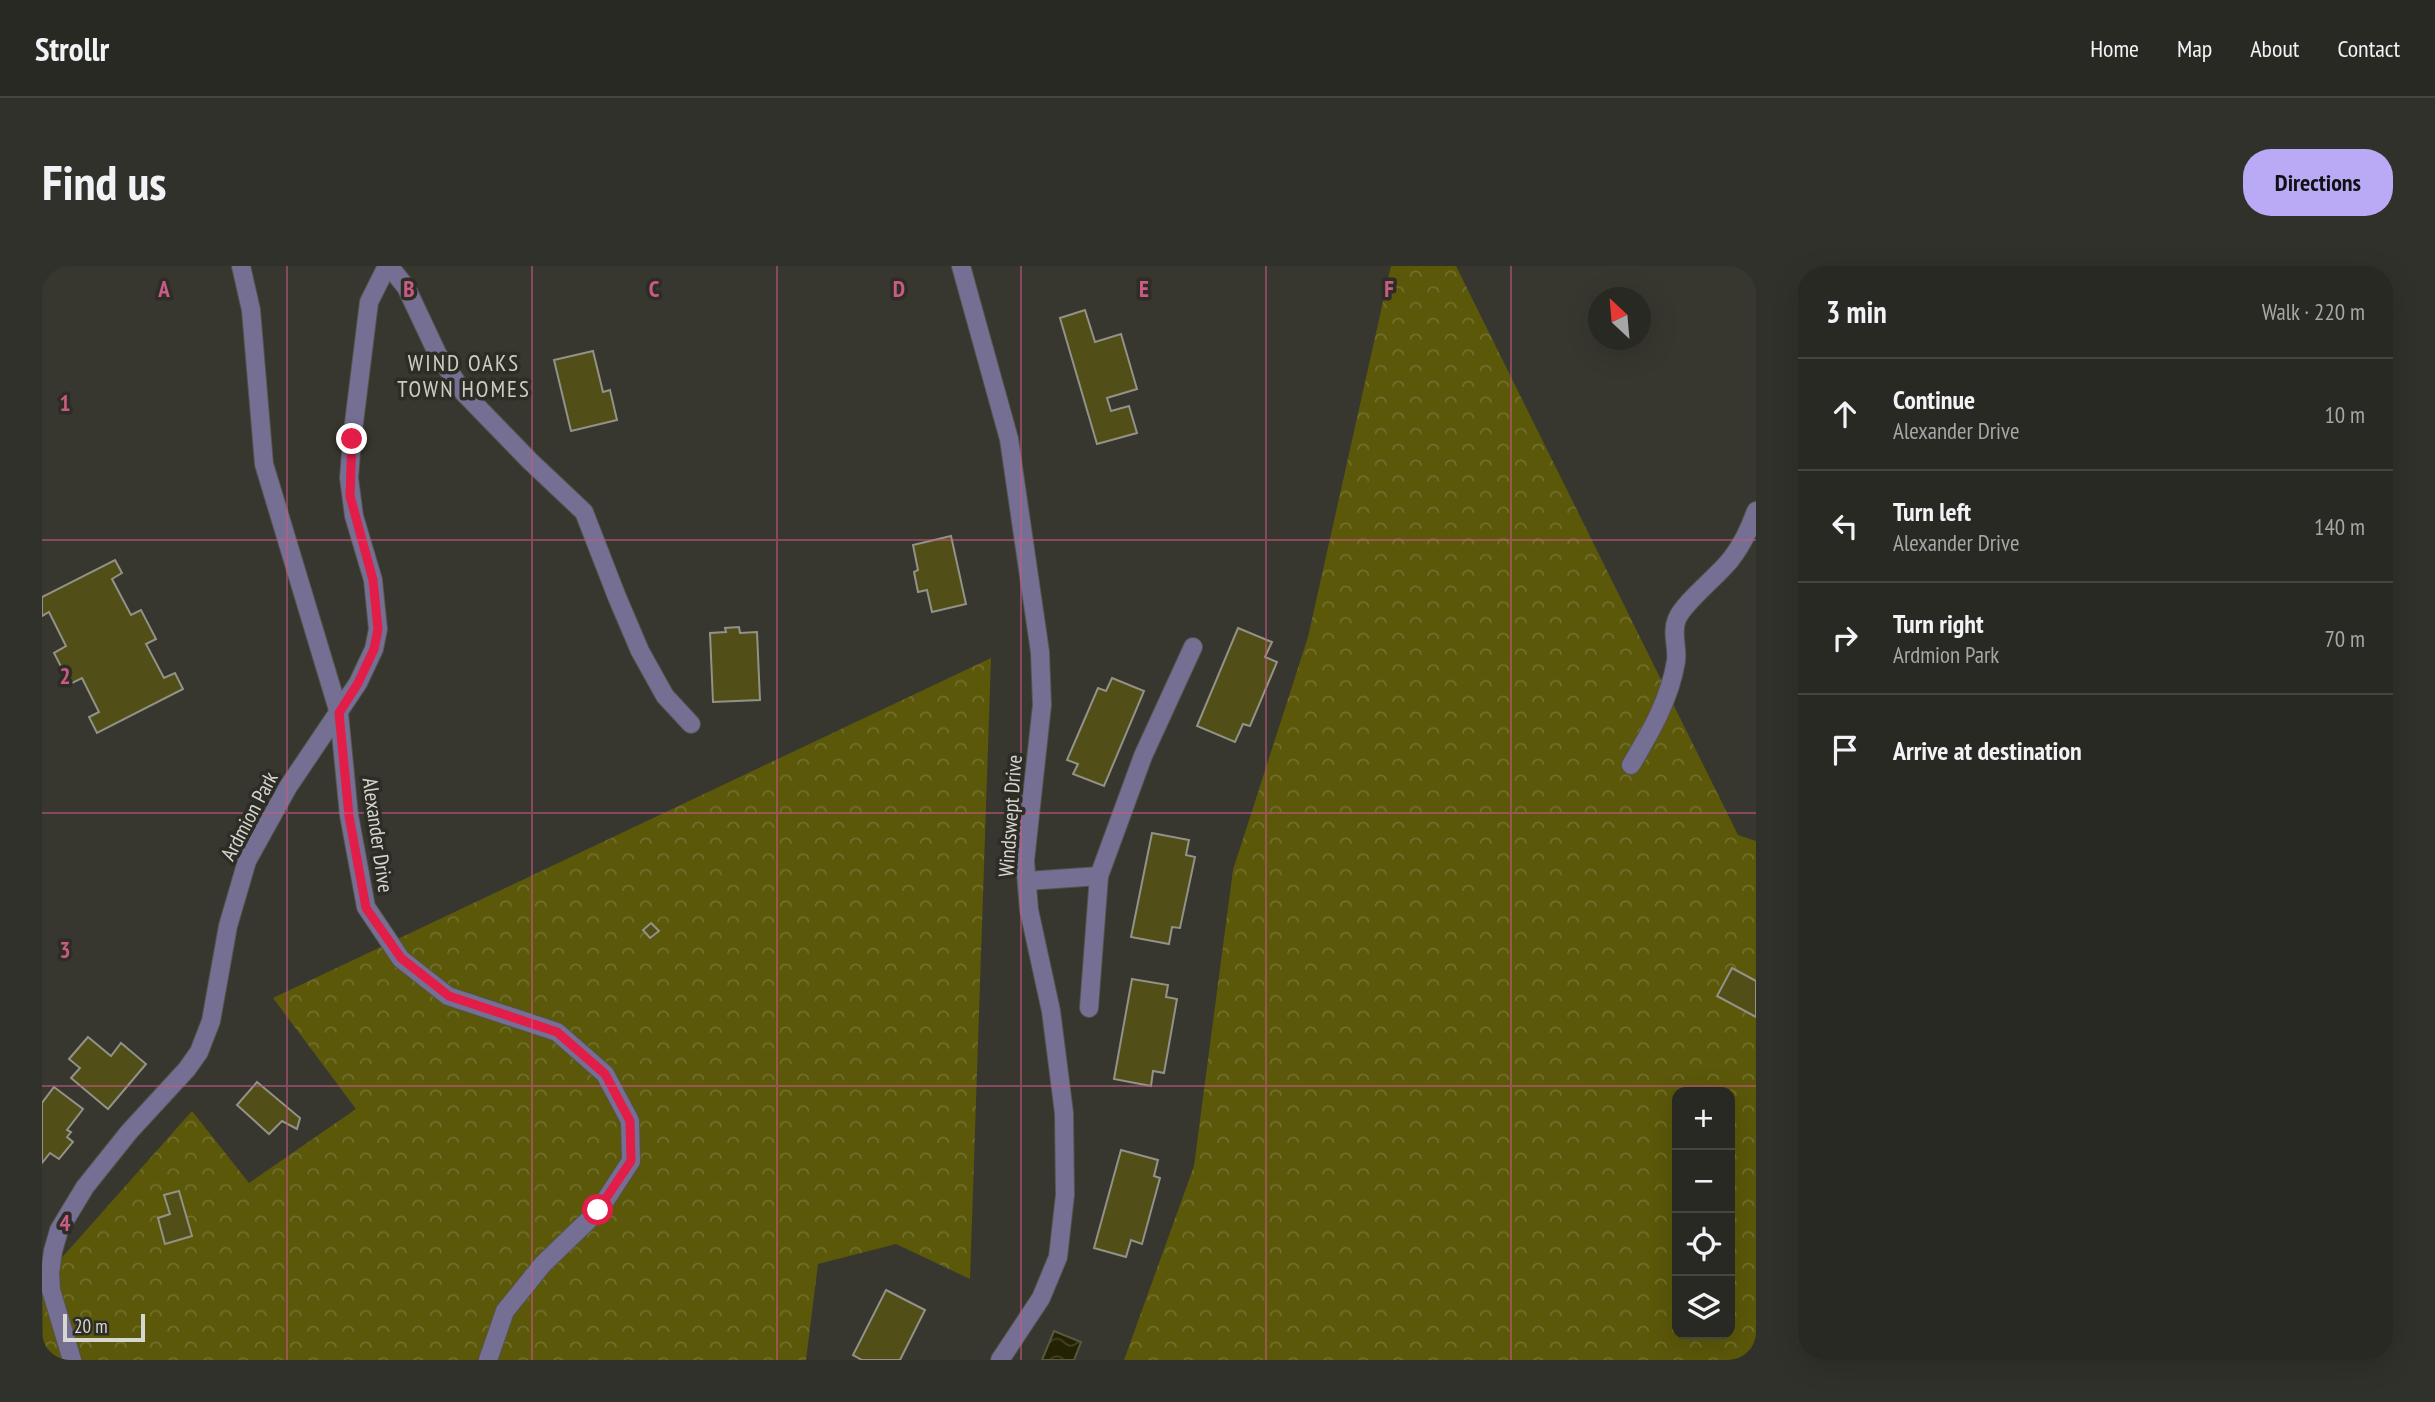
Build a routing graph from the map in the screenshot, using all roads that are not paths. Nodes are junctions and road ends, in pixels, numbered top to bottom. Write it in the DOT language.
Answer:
graph roads {
  1 [pos="241,266"];
  2 [pos="388,266"];
  3 [pos="961,266"];
  4 [pos="1756,511"];
  5 [pos="1193,648"];
  6 [pos="339,713"];
  7 [pos="691,724"];
  8 [pos="1630,765"];
  9 [pos="1100,876"];
  10 [pos="1027,881"];
  11 [pos="1089,1008"];
  12 [pos="72,1360"];
  13 [pos="488,1360"];
  14 [pos="1000,1360"];
  1 -- 6 [label="street, Alexander Drive"];
  2 -- 6 [label="street, Ardmion Park"];
  2 -- 7 [label="street"];
  3 -- 10 [label="street, Windswept Drive"];
  4 -- 8 [label="street"];
  5 -- 9 [label="street"];
  6 -- 12 [label="street, Ardmion Park"];
  6 -- 13 [label="street, Alexander Drive"];
  9 -- 10 [label="street"];
  9 -- 11 [label="street"];
  10 -- 14 [label="street, Windswept Drive"];
}
